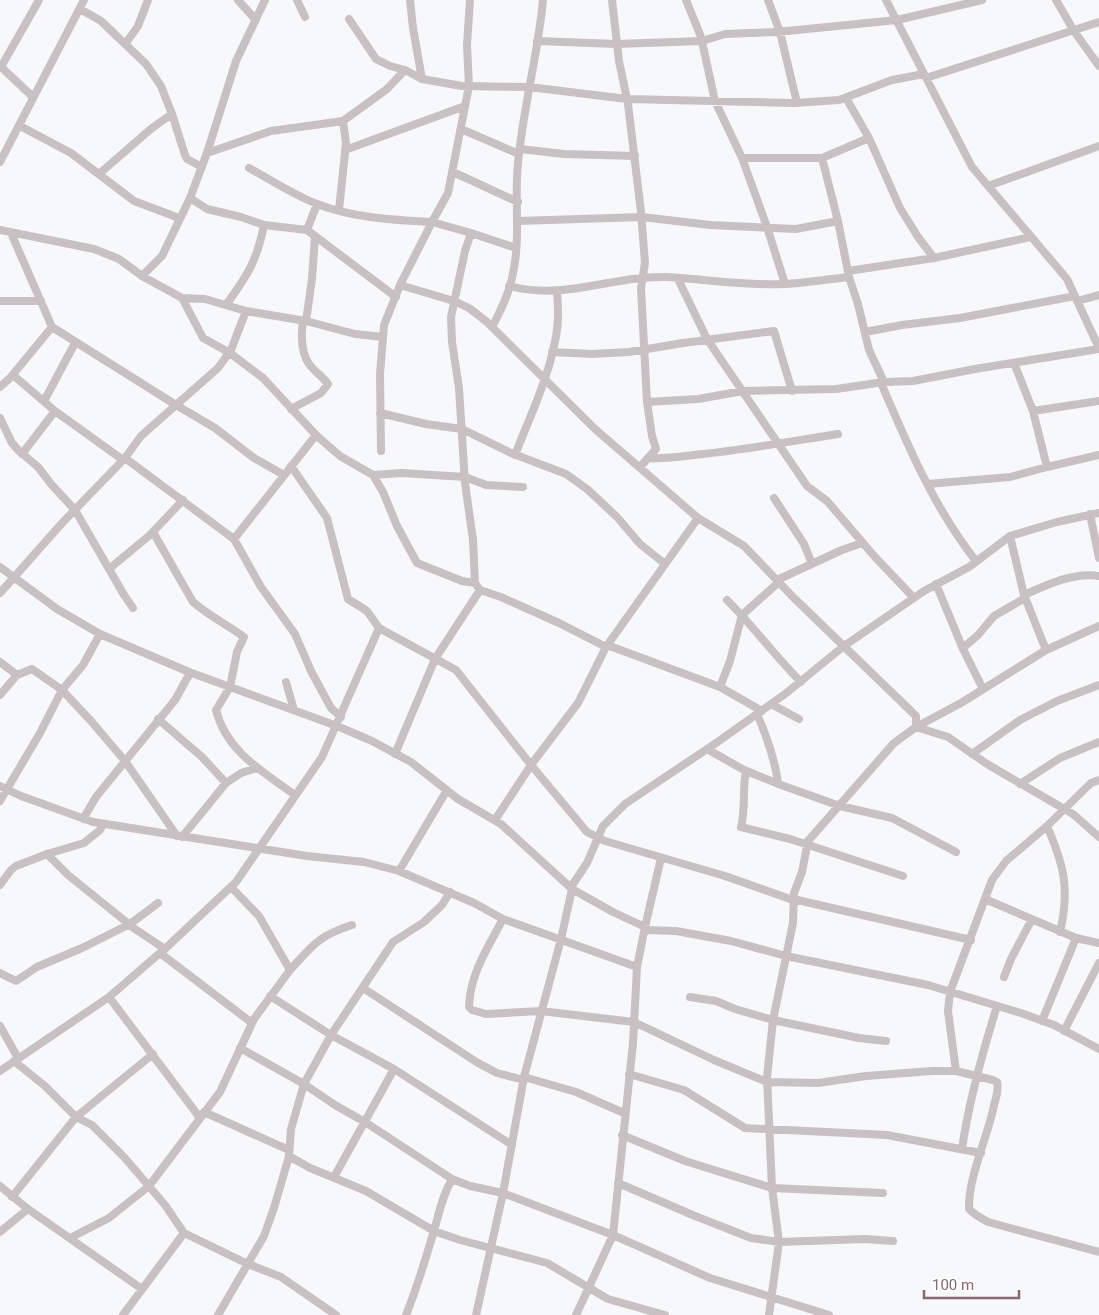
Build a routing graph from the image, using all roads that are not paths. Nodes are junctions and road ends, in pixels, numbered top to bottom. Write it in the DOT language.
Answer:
graph roads {
  1 [pos="38,0"];
  2 [pos="84,0"];
  3 [pos="148,0"];
  4 [pos="238,0"];
  5 [pos="265,0"];
  6 [pos="297,0"];
  7 [pos="410,0"];
  8 [pos="470,0"];
  9 [pos="542,0"];
  10 [pos="612,0"];
  11 [pos="686,0"];
  12 [pos="768,0"];
  13 [pos="886,0"];
  14 [pos="982,0"];
  15 [pos="1056,0"];
  16 [pos="80,9"];
  17 [pos="305,17"];
  18 [pos="255,19"];
  19 [pos="350,19"];
  20 [pos="897,20"];
  21 [pos="1099,22"];
  22 [pos="1074,31"];
  23 [pos="780,32"];
  24 [pos="537,41"];
  25 [pos="702,41"];
  26 [pos="126,43"];
  27 [pos="618,44"];
  28 [pos="1099,66"];
  29 [pos="0,67"];
  30 [pos="404,70"];
  31 [pos="925,76"];
  32 [pos="422,79"];
  33 [pos="469,86"];
  34 [pos="529,87"];
  35 [pos="33,97"];
  36 [pos="846,98"];
  37 [pos="627,99"];
  38 [pos="715,101"];
  39 [pos="797,103"];
  40 [pos="465,106"];
  41 [pos="172,114"];
  42 [pos="343,121"];
  43 [pos="20,126"];
  44 [pos="461,129"];
  45 [pos="869,138"];
  46 [pos="1099,146"];
  47 [pos="346,150"];
  48 [pos="520,152"];
  49 [pos="207,153"];
  50 [pos="635,156"];
  51 [pos="742,158"];
  52 [pos="822,158"];
  53 [pos="0,162"];
  54 [pos="202,167"];
  55 [pos="249,168"];
  56 [pos="453,172"];
  57 [pos="99,174"];
  58 [pos="988,186"];
  59 [pos="190,198"];
  60 [pos="518,202"];
  61 [pos="317,204"];
  62 [pos="339,210"];
  63 [pos="642,217"];
  64 [pos="179,218"];
  65 [pos="517,220"];
  66 [pos="838,221"];
  67 [pos="432,222"];
  68 [pos="264,226"];
  69 [pos="767,227"];
  70 [pos="0,230"];
  71 [pos="308,230"];
  72 [pos="11,232"];
  73 [pos="471,233"];
  74 [pos="315,236"];
  75 [pos="1032,237"];
  76 [pos="516,248"];
  77 [pos="934,258"];
  78 [pos="849,274"];
  79 [pos="142,276"];
  80 [pos="643,278"];
  81 [pos="678,279"];
  82 [pos="785,284"];
  83 [pos="400,285"];
  84 [pos="510,286"];
  85 [pos="558,291"];
  86 [pos="1099,295"];
  87 [pos="396,297"];
  88 [pos="182,298"];
  89 [pos="1076,298"];
  90 [pos="0,300"];
  91 [pos="41,301"];
  92 [pos="454,301"];
  93 [pos="226,305"];
  94 [pos="246,311"];
  95 [pos="304,321"];
  96 [pos="52,327"];
  97 [pos="492,327"];
  98 [pos="865,332"];
  99 [pos="383,337"];
  100 [pos="707,339"];
  101 [pos="75,343"];
  102 [pos="644,348"];
  103 [pos="1099,349"];
  104 [pos="552,352"];
  105 [pos="230,353"];
  106 [pos="1014,363"];
  107 [pos="13,375"];
  108 [pos="545,379"];
  109 [pos="883,382"];
  110 [pos="0,387"];
  111 [pos="792,391"];
  112 [pos="743,392"];
  113 [pos="44,401"];
  114 [pos="1099,401"];
  115 [pos="647,402"];
  116 [pos="176,406"];
  117 [pos="291,409"];
  118 [pos="55,411"];
  119 [pos="1033,411"];
  120 [pos="380,413"];
  121 [pos="0,418"];
  122 [pos="462,429"];
  123 [pos="838,434"];
  124 [pos="316,436"];
  125 [pos="778,444"];
  126 [pos="381,451"];
  127 [pos="22,454"];
  128 [pos="515,455"];
  129 [pos="1099,456"];
  130 [pos="649,458"];
  131 [pos="124,459"];
  132 [pos="291,466"];
  133 [pos="640,467"];
  134 [pos="1047,467"];
  135 [pos="284,475"];
  136 [pos="373,475"];
  137 [pos="465,477"];
  138 [pos="928,484"];
  139 [pos="523,487"];
  140 [pos="774,498"];
  141 [pos="183,500"];
  142 [pos="74,510"];
  143 [pos="1099,512"];
  144 [pos="1090,514"];
  145 [pos="698,518"];
  146 [pos="153,532"];
  147 [pos="1010,536"];
  148 [pos="234,539"];
  149 [pos="862,543"];
  150 [pos="1099,558"];
  151 [pos="976,561"];
  152 [pos="665,564"];
  153 [pos="812,564"];
  154 [pos="0,567"];
  155 [pos="109,569"];
  156 [pos="1099,576"];
  157 [pos="14,578"];
  158 [pos="778,581"];
  159 [pos="475,583"];
  160 [pos="936,584"];
  161 [pos="480,590"];
  162 [pos="0,593"];
  163 [pos="1025,596"];
  164 [pos="914,598"];
  165 [pos="727,600"];
  166 [pos="133,608"];
  167 [pos="742,615"];
  168 [pos="1099,626"];
  169 [pos="379,628"];
  170 [pos="100,634"];
  171 [pos="606,646"];
  172 [pos="844,646"];
  173 [pos="963,648"];
  174 [pos="1046,650"];
  175 [pos="435,659"];
  176 [pos="0,662"];
  177 [pos="190,673"];
  178 [pos="18,675"];
  179 [pos="286,682"];
  180 [pos="801,682"];
  181 [pos="1099,685"];
  182 [pos="230,687"];
  183 [pos="720,688"];
  184 [pos="983,689"];
  185 [pos="62,690"];
  186 [pos="0,695"];
  187 [pos="771,704"];
  188 [pos="294,710"];
  189 [pos="760,713"];
  190 [pos="341,717"];
  191 [pos="158,719"];
  192 [pos="799,719"];
  193 [pos="336,726"];
  194 [pos="916,727"];
  195 [pos="1099,742"];
  196 [pos="707,749"];
  197 [pos="395,754"];
  198 [pos="972,754"];
  199 [pos="124,761"];
  200 [pos="531,765"];
  201 [pos="257,768"];
  202 [pos="746,771"];
  203 [pos="1099,780"];
  204 [pos="226,784"];
  205 [pos="778,784"];
  206 [pos="1020,784"];
  207 [pos="3,788"];
  208 [pos="447,790"];
  209 [pos="295,795"];
  210 [pos="0,801"];
  211 [pos="840,806"];
  212 [pos="1064,809"];
  213 [pos="82,819"];
  214 [pos="495,820"];
  215 [pos="103,824"];
  216 [pos="1047,826"];
  217 [pos="179,836"];
  218 [pos="598,837"];
  219 [pos="1099,837"];
  220 [pos="807,845"];
  221 [pos="260,847"];
  222 [pos="956,852"];
  223 [pos="47,854"];
  224 [pos="662,858"];
  225 [pos="399,871"];
  226 [pos="903,876"];
  227 [pos="0,884"];
  228 [pos="231,888"];
  229 [pos="571,888"];
  230 [pos="450,892"];
  231 [pos="985,899"];
  232 [pos="793,900"];
  233 [pos="158,903"];
  234 [pos="503,919"];
  235 [pos="1032,919"];
  236 [pos="130,924"];
  237 [pos="352,925"];
  238 [pos="644,929"];
  239 [pos="1060,932"];
  240 [pos="1076,938"];
  241 [pos="561,939"];
  242 [pos="970,940"];
  243 [pos="1099,943"];
  244 [pos="162,951"];
  245 [pos="786,956"];
  246 [pos="1099,963"];
  247 [pos="637,967"];
  248 [pos="290,970"];
  249 [pos="0,973"];
  250 [pos="1004,977"];
  251 [pos="363,988"];
  252 [pos="950,992"];
  253 [pos="270,996"];
  254 [pos="690,996"];
  255 [pos="109,997"];
  256 [pos="996,1006"];
  257 [pos="541,1012"];
  258 [pos="773,1020"];
  259 [pos="1042,1021"];
  260 [pos="634,1022"];
  261 [pos="252,1023"];
  262 [pos="0,1026"];
  263 [pos="1064,1031"];
  264 [pos="331,1035"];
  265 [pos="886,1041"];
  266 [pos="240,1048"];
  267 [pos="1099,1049"];
  268 [pos="153,1054"];
  269 [pos="16,1060"];
  270 [pos="394,1069"];
  271 [pos="0,1071"];
  272 [pos="956,1071"];
  273 [pos="629,1074"];
  274 [pos="976,1076"];
  275 [pos="524,1079"];
  276 [pos="767,1082"];
  277 [pos="304,1084"];
  278 [pos="624,1113"];
  279 [pos="202,1115"];
  280 [pos="76,1117"];
  281 [pos="365,1122"];
  282 [pos="769,1128"];
  283 [pos="622,1134"];
  284 [pos="512,1145"];
  285 [pos="962,1149"];
  286 [pos="289,1153"];
  287 [pos="981,1153"];
  288 [pos="334,1177"];
  289 [pos="452,1179"];
  290 [pos="618,1183"];
  291 [pos="0,1186"];
  292 [pos="149,1186"];
  293 [pos="772,1188"];
  294 [pos="503,1193"];
  295 [pos="883,1193"];
  296 [pos="12,1196"];
  297 [pos="28,1209"];
  298 [pos="434,1231"];
  299 [pos="0,1232"];
  300 [pos="184,1233"];
  301 [pos="613,1235"];
  302 [pos="70,1238"];
  303 [pos="893,1241"];
  304 [pos="779,1242"];
  305 [pos="490,1248"];
  306 [pos="1099,1252"];
  307 [pos="248,1264"];
  308 [pos="142,1289"];
  309 [pos="589,1289"];
  310 [pos="772,1298"];
  311 [pos="123,1315"];
  312 [pos="218,1315"];
  313 [pos="336,1315"];
  314 [pos="406,1315"];
  315 [pos="476,1315"];
  316 [pos="576,1315"];
  317 [pos="665,1315"];
  318 [pos="769,1315"];
  319 [pos="829,1315"];
  1 -- 29 [label="street"];
  2 -- 16 [label="street"];
  3 -- 26 [label="street"];
  4 -- 18 [label="street"];
  5 -- 18 [label="street"];
  6 -- 17 [label="street"];
  7 -- 32 [label="street"];
  8 -- 33 [label="street"];
  9 -- 24 [label="street"];
  10 -- 27 [label="street"];
  11 -- 25 [label="street"];
  12 -- 23 [label="street"];
  13 -- 20 [label="street"];
  14 -- 20 [label="street"];
  15 -- 22 [label="street"];
  16 -- 26 [label="street"];
  16 -- 35 [label="street"];
  18 -- 49 [label="street"];
  19 -- 30 [label="street"];
  20 -- 23 [label="street"];
  20 -- 31 [label="street"];
  21 -- 22 [label="street"];
  22 -- 28 [label="street"];
  22 -- 31 [label="street"];
  23 -- 25 [label="street"];
  23 -- 39 [label="street"];
  24 -- 27 [label="street"];
  24 -- 34 [label="street"];
  25 -- 27 [label="street"];
  25 -- 38 [label="street"];
  26 -- 41 [label="street"];
  27 -- 37 [label="street"];
  29 -- 35 [label="street"];
  30 -- 32 [label="street"];
  30 -- 42 [label="street"];
  31 -- 36 [label="street"];
  31 -- 58 [label="street"];
  32 -- 33 [label="street"];
  33 -- 34 [label="street"];
  33 -- 40 [label="street"];
  34 -- 37 [label="street"];
  34 -- 48 [label="street"];
  35 -- 43 [label="street"];
  36 -- 39 [label="street"];
  36 -- 45 [label="street"];
  37 -- 38 [label="street"];
  37 -- 50 [label="street"];
  38 -- 39 [label="street"];
  38 -- 51 [label="street"];
  40 -- 44 [label="street"];
  40 -- 47 [label="street"];
  41 -- 54 [label="street"];
  41 -- 57 [label="street"];
  42 -- 47 [label="street"];
  42 -- 49 [label="street"];
  43 -- 53 [label="street"];
  43 -- 57 [label="street"];
  44 -- 48 [label="street"];
  44 -- 56 [label="street"];
  45 -- 52 [label="street"];
  45 -- 77 [label="street"];
  46 -- 58 [label="street"];
  47 -- 62 [label="street"];
  48 -- 50 [label="street"];
  48 -- 60 [label="street"];
  49 -- 54 [label="street"];
  50 -- 63 [label="street"];
  51 -- 52 [label="street"];
  51 -- 69 [label="street"];
  52 -- 66 [label="street"];
  54 -- 59 [label="street"];
  55 -- 61 [label="street"];
  56 -- 60 [label="street"];
  56 -- 67 [label="street"];
  57 -- 64 [label="street"];
  58 -- 75 [label="street"];
  59 -- 64 [label="street"];
  59 -- 68 [label="street"];
  60 -- 65 [label="street"];
  61 -- 62 [label="street"];
  61 -- 71 [label="street"];
  62 -- 67 [label="street"];
  63 -- 65 [label="street"];
  63 -- 69 [label="street"];
  63 -- 80 [label="street"];
  64 -- 79 [label="street"];
  65 -- 76 [label="street"];
  66 -- 69 [label="street"];
  66 -- 78 [label="street"];
  67 -- 73 [label="street"];
  67 -- 83 [label="street"];
  68 -- 71 [label="street"];
  68 -- 93 [label="street"];
  69 -- 82 [label="street"];
  70 -- 72 [label="street"];
  71 -- 74 [label="street"];
  72 -- 79 [label="street"];
  72 -- 91 [label="street"];
  73 -- 76 [label="street"];
  73 -- 92 [label="street"];
  74 -- 87 [label="street"];
  74 -- 95 [label="street"];
  75 -- 77 [label="street"];
  75 -- 89 [label="street"];
  76 -- 84 [label="street"];
  77 -- 78 [label="street"];
  78 -- 82 [label="street"];
  78 -- 98 [label="street"];
  79 -- 88 [label="street"];
  80 -- 81 [label="street"];
  80 -- 85 [label="street"];
  80 -- 102 [label="street"];
  81 -- 82 [label="street"];
  81 -- 100 [label="street"];
  83 -- 87 [label="street"];
  83 -- 92 [label="street"];
  84 -- 85 [label="street"];
  84 -- 97 [label="street"];
  85 -- 104 [label="street"];
  86 -- 89 [label="street"];
  87 -- 99 [label="street"];
  88 -- 93 [label="street"];
  88 -- 105 [label="street"];
  89 -- 98 [label="street"];
  89 -- 103 [label="street"];
  90 -- 91 [label="street"];
  91 -- 96 [label="street"];
  92 -- 97 [label="street"];
  92 -- 122 [label="street"];
  93 -- 94 [label="street"];
  94 -- 95 [label="street"];
  94 -- 105 [label="street"];
  95 -- 99 [label="street"];
  95 -- 117 [label="street"];
  96 -- 101 [label="street"];
  96 -- 107 [label="street"];
  97 -- 108 [label="street"];
  98 -- 109 [label="street"];
  99 -- 120 [label="street"];
  100 -- 102 [label="street"];
  100 -- 111 [label="street"];
  100 -- 112 [label="street"];
  101 -- 113 [label="street"];
  101 -- 116 [label="street"];
  102 -- 104 [label="street"];
  102 -- 115 [label="street"];
  103 -- 106 [label="street"];
  104 -- 108 [label="street"];
  105 -- 116 [label="street"];
  105 -- 117 [label="street"];
  106 -- 109 [label="street"];
  106 -- 119 [label="street"];
  107 -- 110 [label="street"];
  107 -- 113 [label="street"];
  108 -- 128 [label="street"];
  108 -- 133 [label="street"];
  109 -- 111 [label="street"];
  109 -- 138 [label="street"];
  111 -- 112 [label="street"];
  112 -- 115 [label="street"];
  112 -- 125 [label="street"];
  113 -- 118 [label="street"];
  114 -- 119 [label="street"];
  115 -- 130 [label="street"];
  116 -- 131 [label="street"];
  116 -- 135 [label="street"];
  117 -- 124 [label="street"];
  118 -- 127 [label="street"];
  118 -- 131 [label="street"];
  119 -- 134 [label="street"];
  120 -- 122 [label="street"];
  120 -- 126 [label="street"];
  121 -- 127 [label="street"];
  122 -- 128 [label="street"];
  122 -- 137 [label="street"];
  123 -- 125 [label="street"];
  124 -- 132 [label="street"];
  124 -- 136 [label="street"];
  125 -- 130 [label="street"];
  125 -- 149 [label="street"];
  127 -- 142 [label="street"];
  128 -- 152 [label="street"];
  129 -- 134 [label="street"];
  130 -- 133 [label="street"];
  131 -- 141 [label="street"];
  131 -- 142 [label="street"];
  132 -- 135 [label="street"];
  132 -- 169 [label="street"];
  133 -- 145 [label="street"];
  134 -- 138 [label="street"];
  135 -- 148 [label="street"];
  136 -- 137 [label="street"];
  136 -- 159 [label="street"];
  137 -- 139 [label="street"];
  137 -- 159 [label="street"];
  138 -- 151 [label="street"];
  140 -- 153 [label="street"];
  141 -- 146 [label="street"];
  141 -- 148 [label="street"];
  142 -- 155 [label="street"];
  142 -- 157 [label="street"];
  143 -- 144 [label="street"];
  144 -- 147 [label="street"];
  144 -- 150 [label="street"];
  145 -- 152 [label="street"];
  145 -- 158 [label="street"];
  146 -- 155 [label="street"];
  146 -- 182 [label="street"];
  147 -- 151 [label="street"];
  147 -- 163 [label="street"];
  148 -- 190 [label="street"];
  149 -- 153 [label="street"];
  149 -- 164 [label="street"];
  151 -- 160 [label="street"];
  152 -- 171 [label="street"];
  153 -- 158 [label="street"];
  154 -- 157 [label="street"];
  155 -- 166 [label="street"];
  156 -- 163 [label="street"];
  157 -- 162 [label="street"];
  157 -- 170 [label="street"];
  158 -- 167 [label="street"];
  158 -- 172 [label="street"];
  159 -- 161 [label="street"];
  160 -- 164 [label="street"];
  160 -- 173 [label="street"];
  161 -- 171 [label="street"];
  161 -- 175 [label="street"];
  163 -- 173 [label="street"];
  163 -- 174 [label="street"];
  164 -- 172 [label="street"];
  165 -- 167 [label="street"];
  167 -- 180 [label="street"];
  167 -- 183 [label="street"];
  168 -- 174 [label="street"];
  169 -- 175 [label="street"];
  169 -- 190 [label="street"];
  170 -- 177 [label="street"];
  170 -- 185 [label="street"];
  171 -- 183 [label="street"];
  171 -- 200 [label="street"];
  172 -- 180 [label="street"];
  172 -- 194 [label="street"];
  173 -- 184 [label="street"];
  174 -- 184 [label="street"];
  175 -- 197 [label="street"];
  175 -- 200 [label="street"];
  176 -- 178 [label="street"];
  177 -- 182 [label="street"];
  177 -- 191 [label="street"];
  178 -- 185 [label="street"];
  178 -- 186 [label="street"];
  179 -- 188 [label="street"];
  180 -- 187 [label="street"];
  181 -- 198 [label="street"];
  182 -- 188 [label="street"];
  182 -- 201 [label="street"];
  183 -- 189 [label="street"];
  184 -- 194 [label="street"];
  185 -- 199 [label="street"];
  185 -- 207 [label="street"];
  187 -- 189 [label="street"];
  187 -- 192 [label="street"];
  188 -- 193 [label="street"];
  189 -- 196 [label="street"];
  189 -- 205 [label="street"];
  190 -- 193 [label="street"];
  191 -- 199 [label="street"];
  191 -- 204 [label="street"];
  193 -- 197 [label="street"];
  193 -- 209 [label="street"];
  194 -- 198 [label="street"];
  194 -- 211 [label="street"];
  195 -- 206 [label="street"];
  196 -- 202 [label="street"];
  196 -- 218 [label="street"];
  197 -- 208 [label="street"];
  198 -- 206 [label="street"];
  199 -- 213 [label="street"];
  199 -- 217 [label="street"];
  200 -- 214 [label="street"];
  200 -- 218 [label="street"];
  201 -- 204 [label="street"];
  201 -- 209 [label="street"];
  202 -- 205 [label="street"];
  202 -- 220 [label="street"];
  203 -- 212 [label="street"];
  204 -- 217 [label="street"];
  205 -- 211 [label="street"];
  206 -- 212 [label="street"];
  207 -- 210 [label="street"];
  207 -- 213 [label="street"];
  208 -- 214 [label="street"];
  208 -- 225 [label="street"];
  209 -- 221 [label="street"];
  211 -- 220 [label="street"];
  211 -- 222 [label="street"];
  212 -- 216 [label="street"];
  212 -- 219 [label="street"];
  213 -- 215 [label="street"];
  214 -- 229 [label="street"];
  215 -- 217 [label="street"];
  215 -- 223 [label="street"];
  216 -- 231 [label="street"];
  216 -- 239 [label="street"];
  217 -- 221 [label="street"];
  218 -- 224 [label="street"];
  218 -- 229 [label="street"];
  220 -- 226 [label="street"];
  220 -- 232 [label="street"];
  221 -- 225 [label="street"];
  221 -- 228 [label="street"];
  223 -- 227 [label="street"];
  223 -- 236 [label="street"];
  224 -- 232 [label="street"];
  224 -- 238 [label="street"];
  225 -- 230 [label="street"];
  228 -- 244 [label="street"];
  228 -- 248 [label="street"];
  229 -- 238 [label="street"];
  229 -- 241 [label="street"];
  230 -- 234 [label="street"];
  230 -- 251 [label="street"];
  231 -- 235 [label="street"];
  231 -- 242 [label="street"];
  232 -- 242 [label="street"];
  232 -- 245 [label="street"];
  233 -- 236 [label="street"];
  234 -- 241 [label="street"];
  234 -- 257 [label="street"];
  235 -- 239 [label="street"];
  235 -- 250 [label="street"];
  236 -- 244 [label="street"];
  236 -- 249 [label="street"];
  237 -- 248 [label="street"];
  238 -- 245 [label="street"];
  238 -- 247 [label="street"];
  239 -- 240 [label="street"];
  240 -- 243 [label="street"];
  240 -- 259 [label="street"];
  241 -- 247 [label="street"];
  241 -- 257 [label="street"];
  242 -- 252 [label="street"];
  244 -- 255 [label="street"];
  244 -- 261 [label="street"];
  245 -- 252 [label="street"];
  245 -- 258 [label="street"];
  246 -- 263 [label="street"];
  247 -- 260 [label="street"];
  248 -- 253 [label="street"];
  251 -- 264 [label="street"];
  251 -- 275 [label="street"];
  252 -- 256 [label="street"];
  252 -- 272 [label="street"];
  253 -- 261 [label="street"];
  253 -- 264 [label="street"];
  254 -- 258 [label="street"];
  255 -- 268 [label="street"];
  255 -- 269 [label="street"];
  256 -- 259 [label="street"];
  256 -- 274 [label="street"];
  257 -- 260 [label="street"];
  257 -- 275 [label="street"];
  258 -- 265 [label="street"];
  258 -- 276 [label="street"];
  259 -- 263 [label="street"];
  260 -- 273 [label="street"];
  260 -- 276 [label="street"];
  261 -- 266 [label="street"];
  262 -- 269 [label="street"];
  263 -- 267 [label="street"];
  264 -- 270 [label="street"];
  264 -- 277 [label="street"];
  266 -- 277 [label="street"];
  266 -- 279 [label="street"];
  268 -- 279 [label="street"];
  268 -- 280 [label="street"];
  269 -- 271 [label="street"];
  269 -- 280 [label="street"];
  270 -- 281 [label="street"];
  270 -- 284 [label="street"];
  272 -- 274 [label="street"];
  272 -- 276 [label="street"];
  273 -- 278 [label="street"];
  273 -- 282 [label="street"];
  274 -- 285 [label="street"];
  274 -- 287 [label="street"];
  275 -- 278 [label="street"];
  275 -- 284 [label="street"];
  276 -- 282 [label="street"];
  277 -- 281 [label="street"];
  277 -- 286 [label="street"];
  278 -- 283 [label="street"];
  279 -- 286 [label="street"];
  279 -- 292 [label="street"];
  280 -- 292 [label="street"];
  280 -- 296 [label="street"];
  281 -- 288 [label="street"];
  281 -- 289 [label="street"];
  282 -- 285 [label="street"];
  282 -- 293 [label="street"];
  283 -- 290 [label="street"];
  283 -- 293 [label="street"];
  284 -- 294 [label="street"];
  285 -- 287 [label="street"];
  286 -- 288 [label="street"];
  286 -- 307 [label="street"];
  287 -- 306 [label="street"];
  288 -- 298 [label="street"];
  289 -- 294 [label="street"];
  289 -- 298 [label="street"];
  290 -- 301 [label="street"];
  290 -- 304 [label="street"];
  291 -- 296 [label="street"];
  292 -- 300 [label="street"];
  292 -- 302 [label="street"];
  293 -- 295 [label="street"];
  293 -- 304 [label="street"];
  294 -- 301 [label="street"];
  294 -- 305 [label="street"];
  296 -- 297 [label="street"];
  297 -- 299 [label="street"];
  297 -- 302 [label="street"];
  298 -- 305 [label="street"];
  298 -- 314 [label="street"];
  300 -- 307 [label="street"];
  300 -- 308 [label="street"];
  301 -- 309 [label="street"];
  301 -- 310 [label="street"];
  302 -- 308 [label="street"];
  303 -- 304 [label="street"];
  304 -- 310 [label="street"];
  305 -- 309 [label="street"];
  305 -- 315 [label="street"];
  307 -- 312 [label="street"];
  307 -- 313 [label="street"];
  308 -- 311 [label="street"];
  309 -- 316 [label="street"];
  309 -- 317 [label="street"];
  310 -- 318 [label="street"];
  310 -- 319 [label="street"];
}
